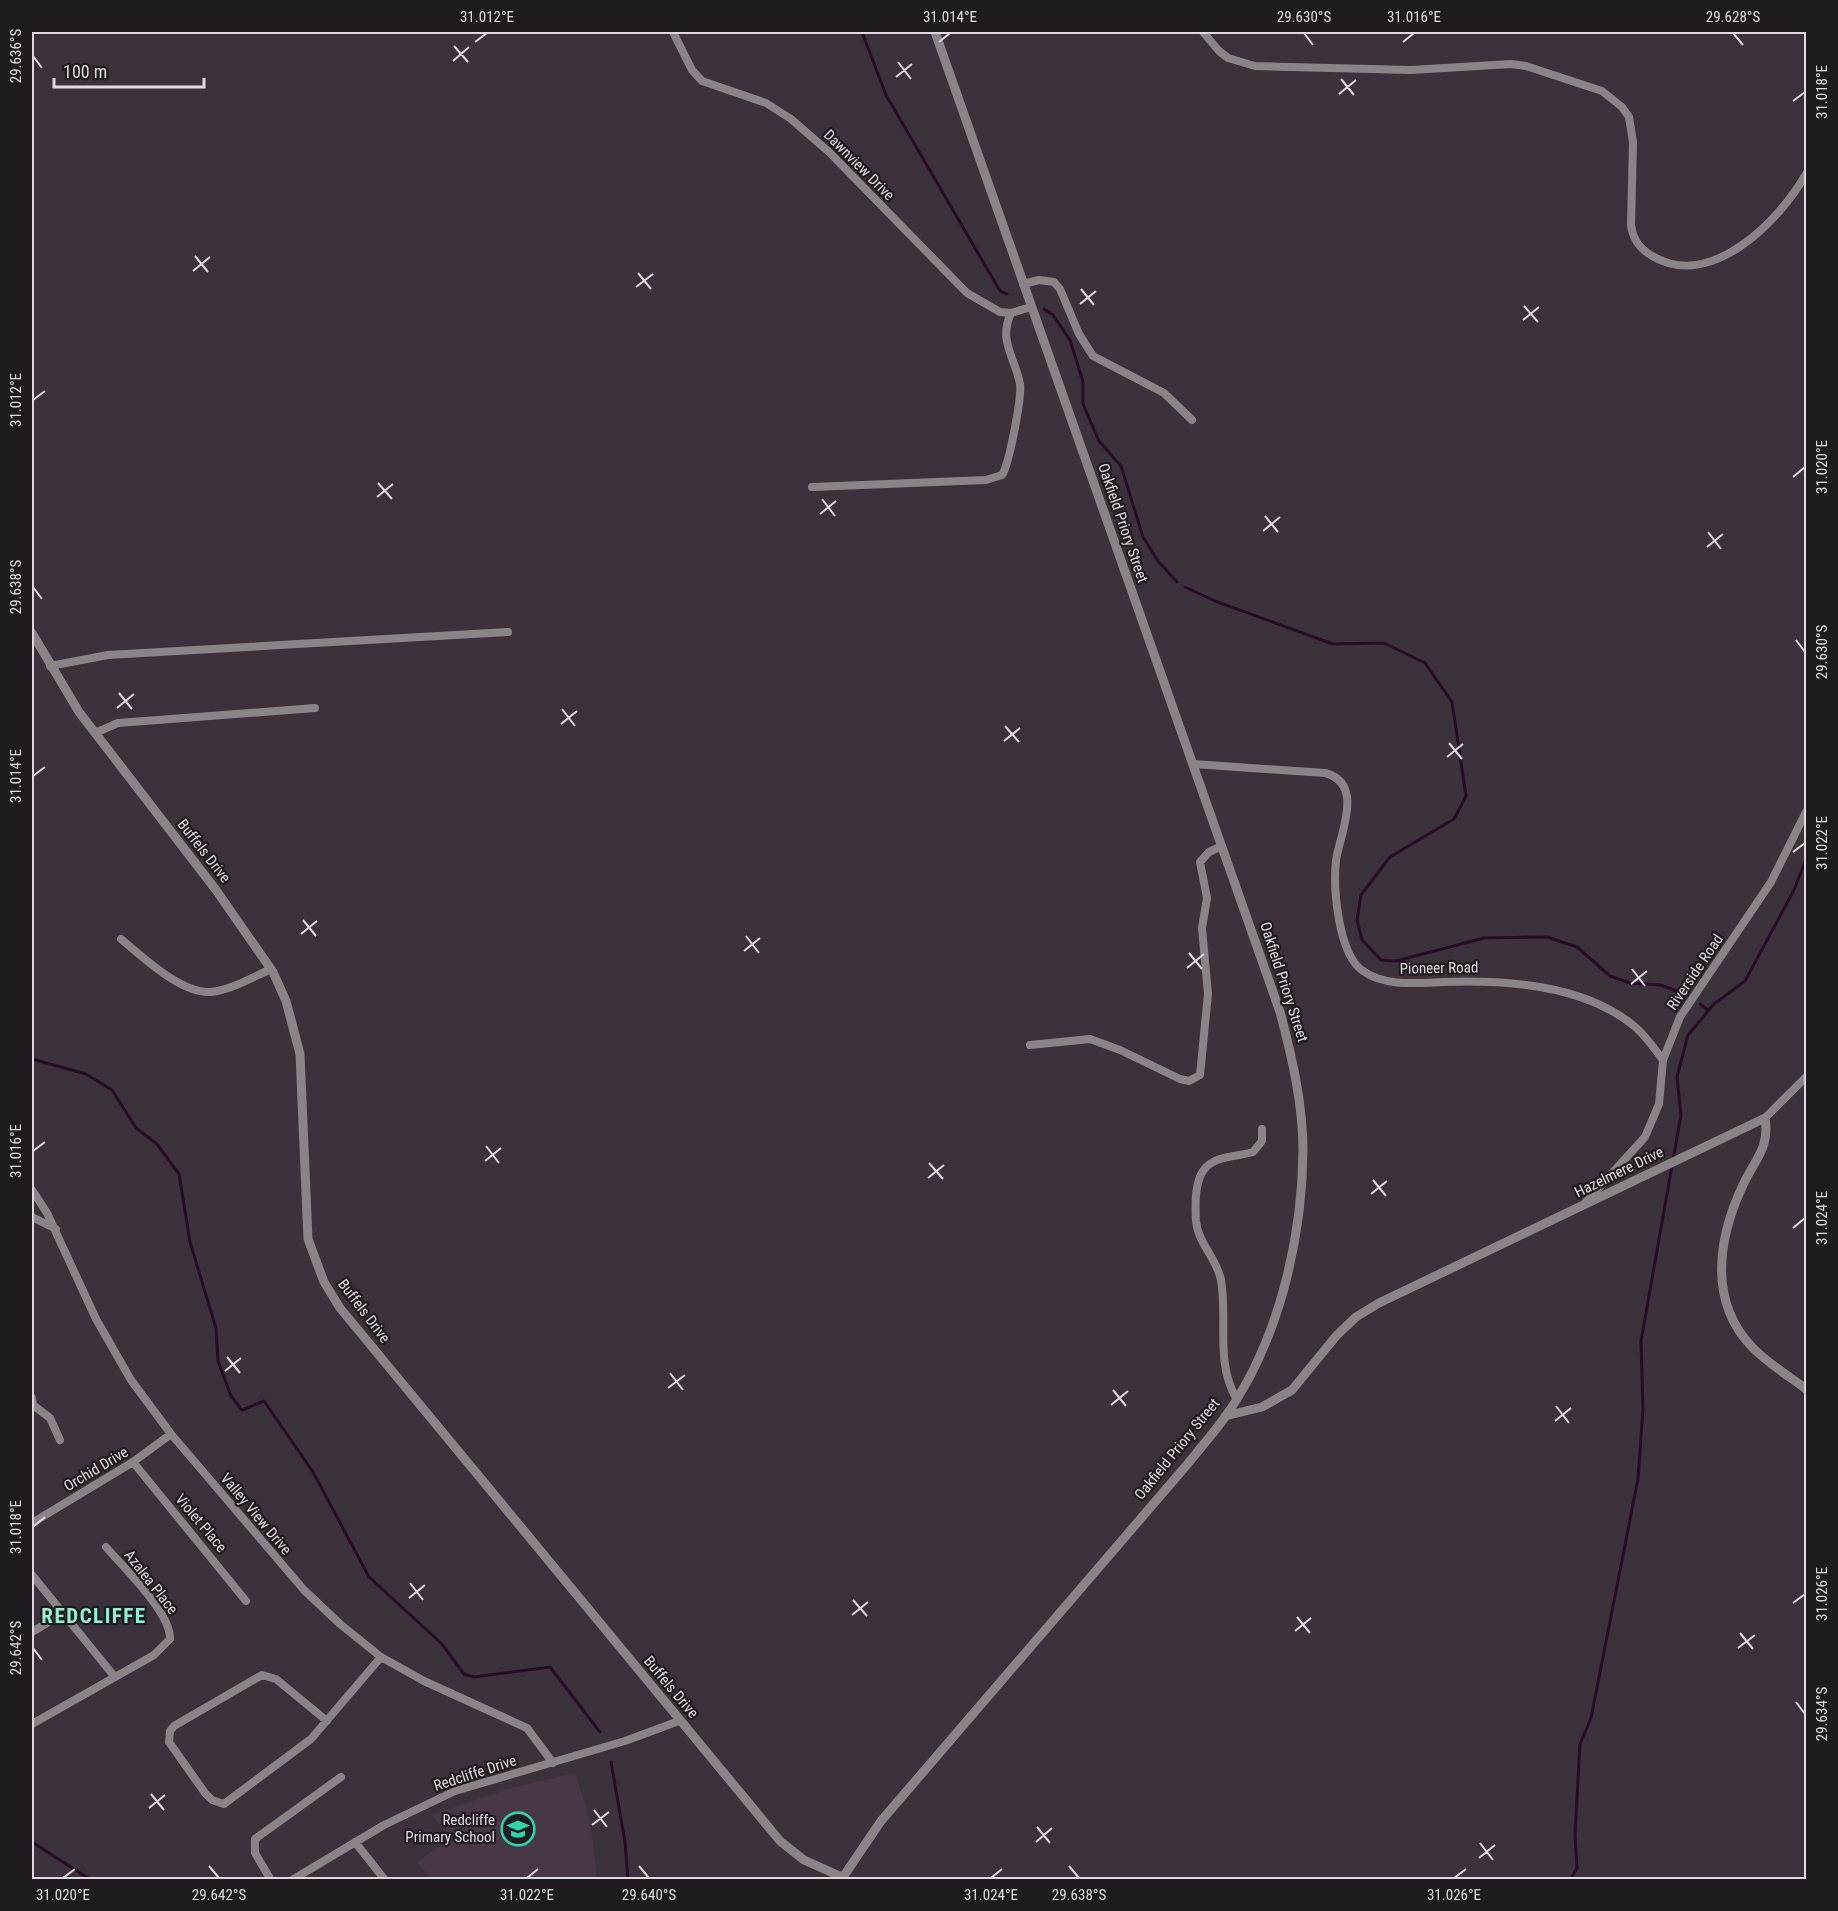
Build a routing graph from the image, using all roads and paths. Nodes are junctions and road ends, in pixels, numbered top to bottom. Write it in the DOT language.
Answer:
graph roads {
  1 [pos="673,32"];
  2 [pos="935,32"];
  3 [pos="1203,32"];
  4 [pos="1806,174"];
  5 [pos="1023,284"];
  6 [pos="1031,307"];
  7 [pos="1011,313"];
  8 [pos="1192,420"];
  9 [pos="812,487"];
  10 [pos="508,632"];
  11 [pos="32,633"];
  12 [pos="50,666"];
  13 [pos="315,708"];
  14 [pos="95,733"];
  15 [pos="1192,764"];
  16 [pos="1806,812"];
  17 [pos="1222,846"];
  18 [pos="121,939"];
  19 [pos="271,969"];
  20 [pos="1030,1045"];
  21 [pos="1663,1060"];
  22 [pos="1806,1077"];
  23 [pos="1764,1118"];
  24 [pos="1262,1129"];
  25 [pos="32,1190"];
  26 [pos="1580,1208"];
  27 [pos="32,1217"];
  28 [pos="56,1229"];
  29 [pos="1806,1389"];
  30 [pos="1236,1398"];
  31 [pos="32,1404"];
  32 [pos="1225,1416"];
  33 [pos="171,1434"];
  34 [pos="60,1440"];
  35 [pos="133,1462"];
  36 [pos="32,1523"];
  37 [pos="106,1547"];
  38 [pos="32,1575"];
  39 [pos="246,1601"];
  40 [pos="62,1614"];
  41 [pos="32,1632"];
  42 [pos="381,1657"];
  43 [pos="114,1676"];
  44 [pos="327,1721"];
  45 [pos="679,1721"];
  46 [pos="32,1724"];
  47 [pos="553,1763"];
  48 [pos="341,1777"];
  49 [pos="355,1842"];
  50 [pos="841,1878"];
  51 [pos="272,1880"];
  52 [pos="292,1880"];
  53 [pos="385,1880"];
  1 -- 7 [label="street, Dawnview Drive"];
  2 -- 5 [label="street, Oakfield Priory Street"];
  3 -- 4 [label="street"];
  5 -- 6 [label="street, Oakfield Priory Street"];
  5 -- 8 [label="street"];
  6 -- 7 [label="street"];
  6 -- 15 [label="street, Oakfield Priory Street"];
  7 -- 9 [label="street"];
  10 -- 12 [label="street"];
  11 -- 12 [label="street, Buffels Drive"];
  12 -- 14 [label="street, Buffels Drive"];
  13 -- 14 [label="street"];
  14 -- 19 [label="street, Buffels Drive"];
  15 -- 17 [label="street, Oakfield Priory Street"];
  15 -- 21 [label="street, Pioneer Road"];
  16 -- 21 [label="street, Riverside Road"];
  17 -- 20 [label="street"];
  17 -- 30 [label="street, Oakfield Priory Street"];
  18 -- 19 [label="street"];
  19 -- 45 [label="street, Buffels Drive"];
  21 -- 26 [label="street, Riverside Road"];
  22 -- 23 [label="street"];
  23 -- 26 [label="street, Hazelmere Drive"];
  23 -- 29 [label="street"];
  24 -- 30 [label="street"];
  25 -- 28 [label="street, Valley View Drive"];
  26 -- 32 [label="street, Hazelmere Drive"];
  27 -- 28 [label="street"];
  28 -- 33 [label="street, Valley View Drive"];
  30 -- 32 [label="street, Oakfield Priory Street"];
  31 -- 34 [label="street"];
  32 -- 50 [label="street, Oakfield Priory Street"];
  33 -- 35 [label="street, Orchid Drive"];
  33 -- 42 [label="street, Valley View Drive"];
  35 -- 36 [label="street, Orchid Drive"];
  35 -- 39 [label="street, Violet Place"];
  37 -- 43 [label="street, Azalea Place"];
  38 -- 40 [label="street"];
  40 -- 41 [label="street"];
  40 -- 43 [label="street"];
  42 -- 44 [label="street"];
  42 -- 47 [label="street, Valley View Drive"];
  43 -- 46 [label="street"];
  44 -- 44 [label="street"];
  45 -- 47 [label="street, Redcliffe Drive"];
  45 -- 50 [label="street, Buffels Drive"];
  47 -- 49 [label="street, Redcliffe Drive"];
  48 -- 51 [label="street"];
  49 -- 52 [label="street, Redcliffe Drive"];
  49 -- 53 [label="street"];
}
